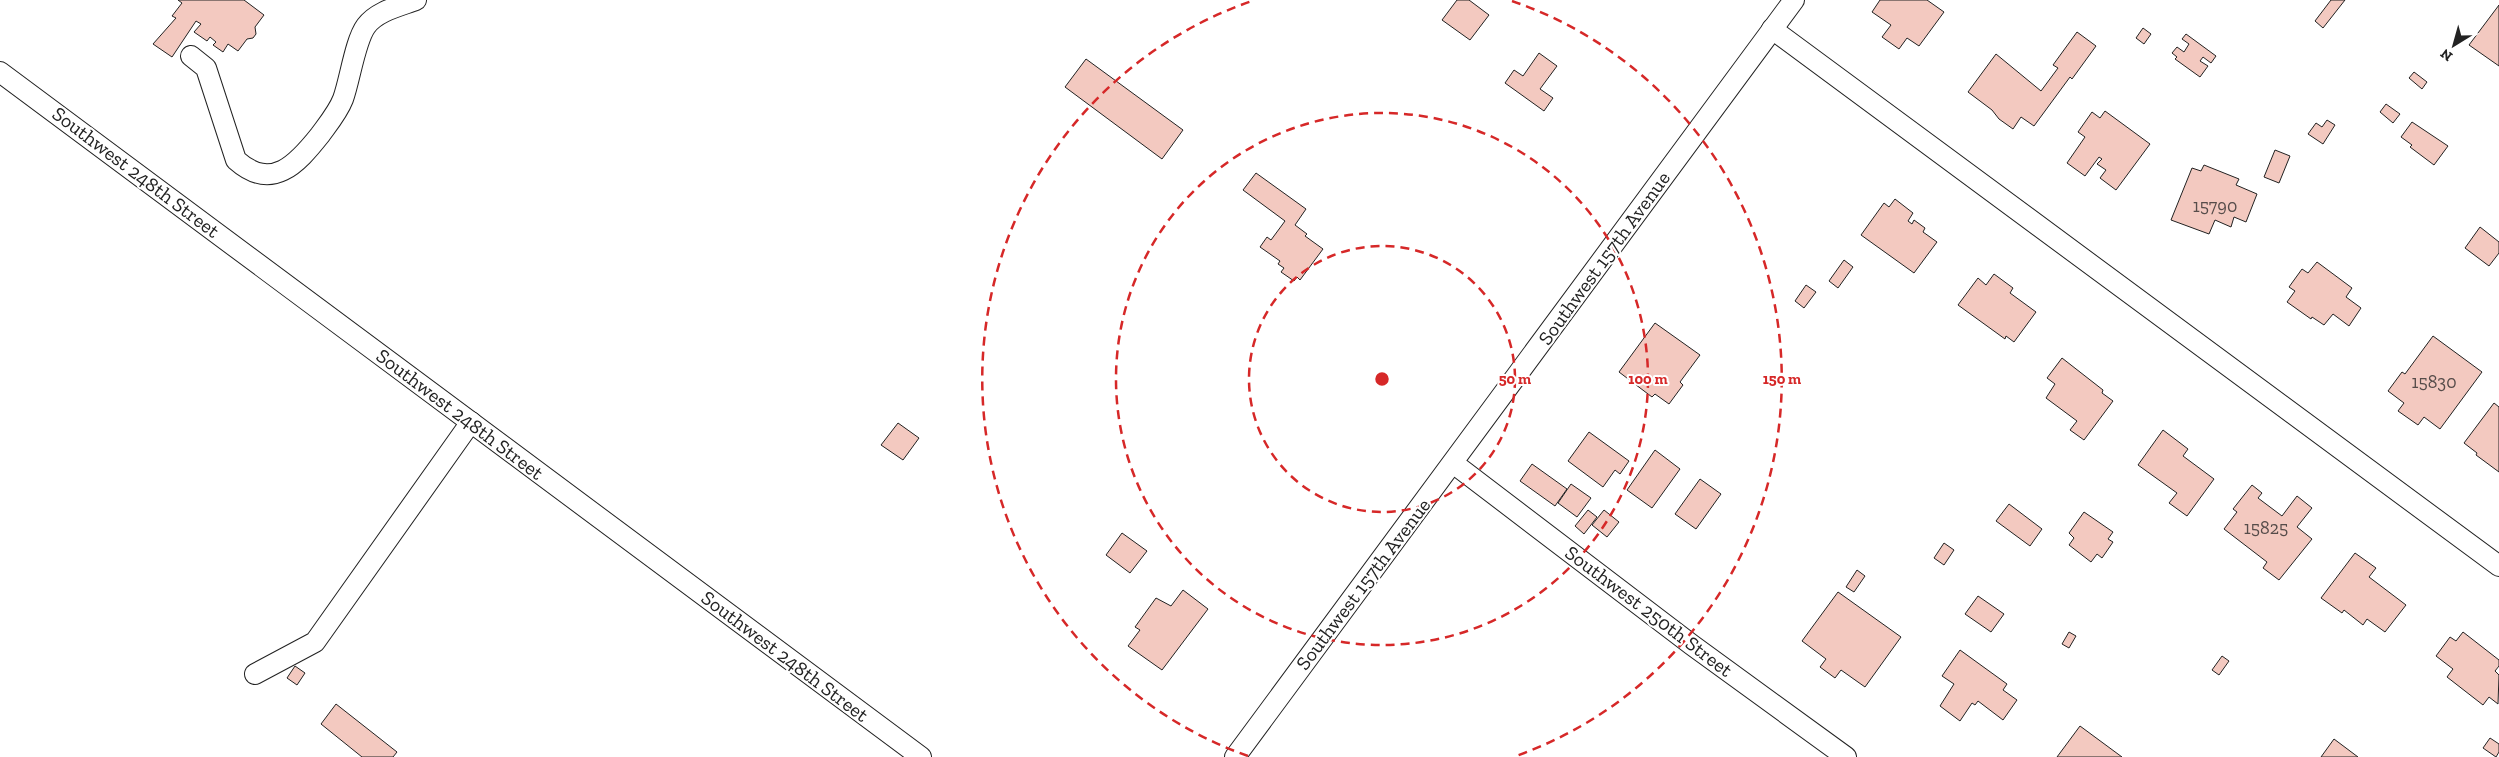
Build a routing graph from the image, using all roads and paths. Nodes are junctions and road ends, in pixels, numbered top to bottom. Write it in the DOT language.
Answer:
graph roads {
  1 [pos="416,0"];
  2 [pos="1794,0"];
  3 [pos="1772,30"];
  4 [pos="191,56"];
  5 [pos="0,72"];
  6 [pos="471,422"];
  7 [pos="1453,463"];
  8 [pos="2499,566"];
  9 [pos="255,674"];
  10 [pos="921,757"];
  11 [pos="1235,757"];
  12 [pos="1846,757"];
  1 -- 4 [label="street"];
  2 -- 3 [label="street, Southwest 157th Avenue"];
  3 -- 7 [label="street, Southwest 157th Avenue"];
  3 -- 8 [label="street"];
  5 -- 6 [label="street, Southwest 248th Street"];
  6 -- 9 [label="street"];
  6 -- 10 [label="street, Southwest 248th Street"];
  7 -- 11 [label="street, Southwest 157th Avenue"];
  7 -- 12 [label="street, Southwest 250th Street"];
}
